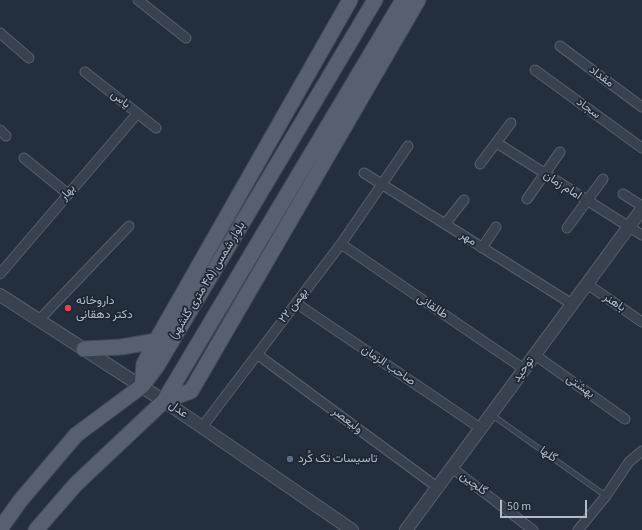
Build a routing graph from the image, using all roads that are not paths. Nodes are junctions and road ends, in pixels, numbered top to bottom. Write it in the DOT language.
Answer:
graph roads {
  1 [pos="138,0"];
  2 [pos="350,0"];
  3 [pos="375,0"];
  4 [pos="403,0"];
  5 [pos="418,0"];
  6 [pos="0,33"];
  7 [pos="186,38"];
  8 [pos="560,46"];
  9 [pos="29,58"];
  10 [pos="534,70"];
  11 [pos="84,72"];
  12 [pos="642,107"];
  13 [pos="137,114"];
  14 [pos="511,123"];
  15 [pos="156,128"];
  16 [pos="497,143"];
  17 [pos="408,146"];
  18 [pos="642,148"];
  19 [pos="560,152"];
  20 [pos="24,158"];
  21 [pos="480,164"];
  22 [pos="364,173"];
  23 [pos="544,174"];
  24 [pos="602,179"];
  25 [pos="383,184"];
  26 [pos="68,194"];
  27 [pos="623,194"];
  28 [pos="527,199"];
  29 [pos="464,200"];
  30 [pos="587,201"];
  31 [pos="642,206"];
  32 [pos="642,209"];
  33 [pos="445,224"];
  34 [pos="129,226"];
  35 [pos="496,227"];
  36 [pos="629,227"];
  37 [pos="567,228"];
  38 [pos="642,235"];
  39 [pos="341,244"];
  40 [pos="482,248"];
  41 [pos="0,274"];
  42 [pos="587,284"];
  43 [pos="0,295"];
  44 [pos="296,303"];
  45 [pos="572,304"];
  46 [pos="39,320"];
  47 [pos="642,322"];
  48 [pos="156,341"];
  49 [pos="84,349"];
  50 [pos="258,355"];
  51 [pos="535,355"];
  52 [pos="524,369"];
  53 [pos="142,386"];
  54 [pos="164,401"];
  55 [pos="491,414"];
  56 [pos="625,419"];
  57 [pos="202,427"];
  58 [pos="480,428"];
  59 [pos="642,451"];
  60 [pos="452,468"];
  61 [pos="437,487"];
  62 [pos="606,496"];
  63 [pos="0,529"];
  64 [pos="36,530"];
  65 [pos="352,530"];
  66 [pos="406,530"];
  67 [pos="533,530"];
  68 [pos="578,530"];
  1 -- 7 [label="street"];
  2 -- 48 [label="main road"];
  3 -- 53 [label="main road, بلوار شمس (۴۵ متری گلشهر)"];
  4 -- 54 [label="main road, بلوار شمس (۴۵ متری گلشهر)"];
  5 -- 54 [label="main road"];
  6 -- 9 [label="street"];
  8 -- 12 [label="street, مقداد"];
  10 -- 18 [label="street, سجاد"];
  11 -- 13 [label="street, یاس"];
  13 -- 15 [label="street, یاس"];
  13 -- 26 [label="street, بهار"];
  14 -- 16 [label="street"];
  16 -- 21 [label="street"];
  16 -- 23 [label="street, امام زمان"];
  17 -- 25 [label="street, ۲۲ بهمن"];
  19 -- 23 [label="street"];
  20 -- 26 [label="street"];
  22 -- 25 [label="street, مهر"];
  23 -- 28 [label="street"];
  23 -- 30 [label="street, امام زمان"];
  24 -- 30 [label="street"];
  25 -- 33 [label="street, مهر"];
  25 -- 39 [label="street, ۲۲ بهمن"];
  26 -- 41 [label="street, بهار"];
  27 -- 31 [label="street"];
  29 -- 33 [label="street"];
  30 -- 36 [label="street, امام زمان"];
  30 -- 37 [label="street"];
  32 -- 36 [label="street, توحید"];
  33 -- 40 [label="street, مهر"];
  34 -- 46 [label="street"];
  35 -- 40 [label="street"];
  36 -- 38 [label="street, امام زمان"];
  36 -- 42 [label="street, توحید"];
  39 -- 44 [label="street, ۲۲ بهمن"];
  39 -- 52 [label="street, طالقانی"];
  40 -- 45 [label="street, مهر"];
  42 -- 45 [label="street, توحید"];
  42 -- 47 [label="street, باهنر"];
  43 -- 46 [label="street, عدل"];
  44 -- 50 [label="street, ۲۲ بهمن"];
  44 -- 58 [label="street, صاحب الزمان"];
  45 -- 51 [label="street, توحید"];
  46 -- 49 [label="street, عدل"];
  48 -- 49 [label="main road"];
  48 -- 53 [label="main road"];
  49 -- 53 [label="street, عدل"];
  50 -- 57 [label="street, ۲۲ بهمن"];
  50 -- 61 [label="street, ولیعصر"];
  51 -- 52 [label="street, توحید"];
  51 -- 56 [label="street, بهشتی"];
  52 -- 55 [label="street, توحید"];
  53 -- 54 [label="street, عدل"];
  53 -- 63 [label="main road, بلوار شمس (۴۵ متری گلشهر)"];
  54 -- 57 [label="street, عدل"];
  54 -- 64 [label="main road, بلوار شمس (۴۵ متری گلشهر)"];
  55 -- 58 [label="street, توحید"];
  55 -- 62 [label="lane, گلها"];
  57 -- 65 [label="street, عدل"];
  58 -- 60 [label="street, توحید"];
  59 -- 62 [label="street"];
  60 -- 61 [label="street, توحید"];
  60 -- 67 [label="street, گلچین"];
  61 -- 66 [label="street, توحید"];
  62 -- 68 [label="street"];
}
